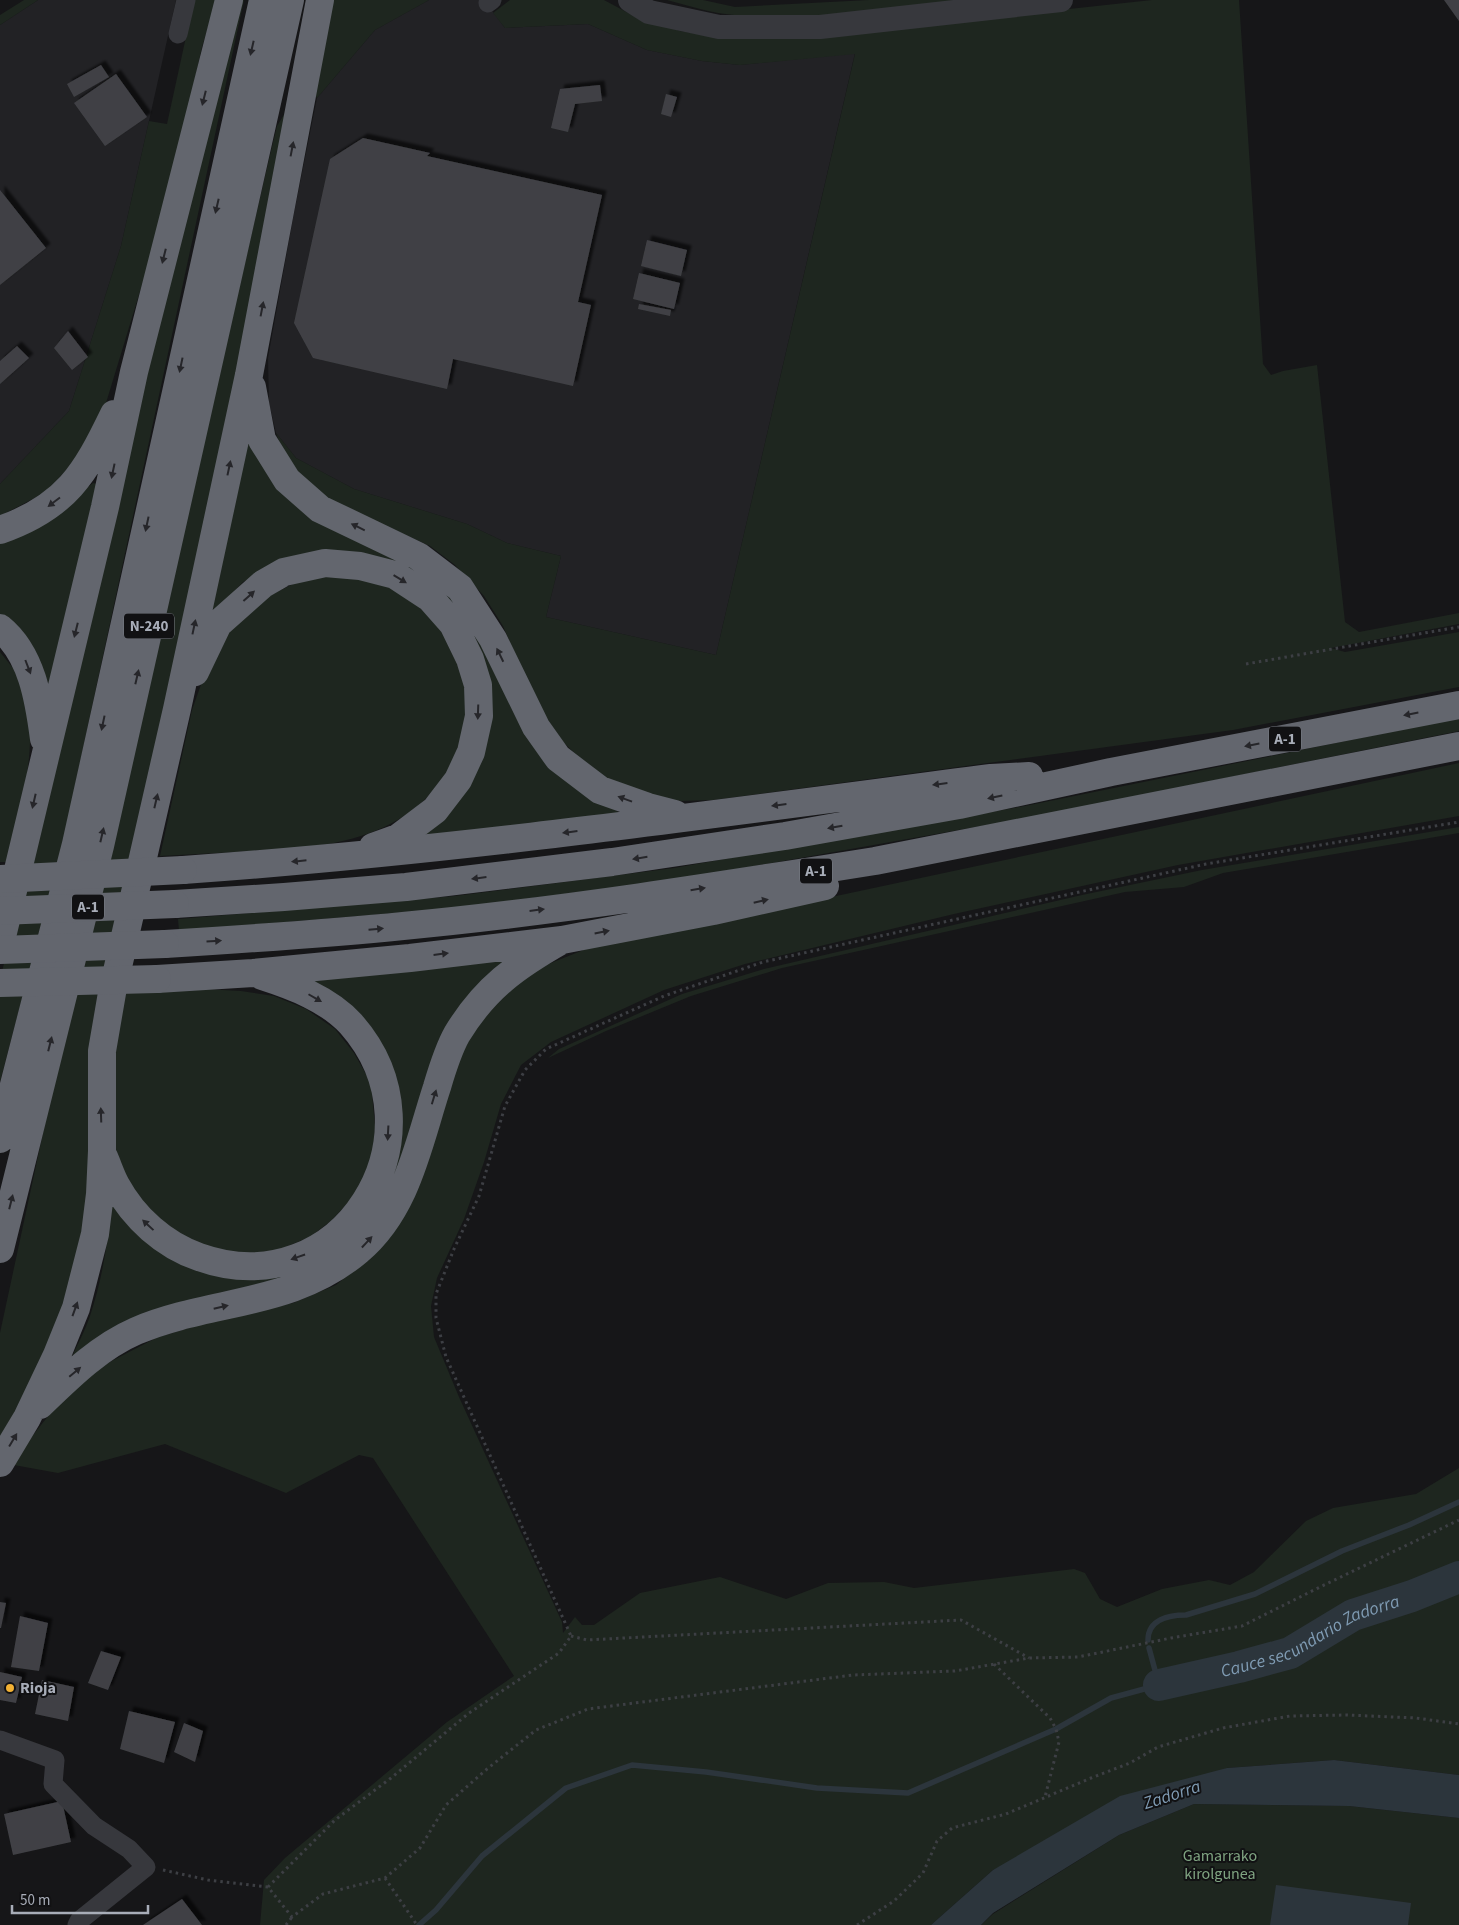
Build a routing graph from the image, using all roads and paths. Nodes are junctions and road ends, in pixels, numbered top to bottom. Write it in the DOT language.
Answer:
graph roads {
  1 [pos="186,0"];
  2 [pos="229,0"];
  3 [pos="263,0"];
  4 [pos="290,0"];
  5 [pos="320,0"];
  6 [pos="630,0"];
  7 [pos="1061,0"];
  8 [pos="178,34"];
  9 [pos="134,372"];
  10 [pos="250,375"];
  11 [pos="0,530"];
  12 [pos="1459,627"];
  13 [pos="0,628"];
  14 [pos="1246,664"];
  15 [pos="1459,705"];
  16 [pos="177,709"];
  17 [pos="1459,746"];
  18 [pos="46,753"];
  19 [pos="1111,772"];
  20 [pos="688,817"];
  21 [pos="1459,822"];
  22 [pos="347,856"];
  23 [pos="875,861"];
  24 [pos="0,879"];
  25 [pos="0,911"];
  26 [pos="562,940"];
  27 [pos="0,945"];
  28 [pos="0,950"];
  29 [pos="253,973"];
  30 [pos="0,983"];
  31 [pos="0,1139"];
  32 [pos="102,1151"];
  33 [pos="0,1249"];
  34 [pos="27,1418"];
  35 [pos="0,1463"];
  36 [pos="1459,1520"];
  37 [pos="571,1636"];
  38 [pos="1029,1658"];
  39 [pos="994,1664"];
  40 [pos="1459,1724"];
  41 [pos="0,1740"];
  42 [pos="1045,1797"];
  43 [pos="146,1867"];
  44 [pos="385,1878"];
  45 [pos="268,1887"];
  46 [pos="292,1917"];
  47 [pos="76,1925"];
  48 [pos="286,1925"];
  49 [pos="417,1925"];
  50 [pos="857,1925"];
  1 -- 8 [label="street"];
  2 -- 9 [label="highway, one-way"];
  3 -- 31 [label="highway, N-240, one-way"];
  33 -- 4 [label="highway, N-240, one-way"];
  10 -- 5 [label="highway, one-way"];
  6 -- 7 [label="street"];
  9 -- 11 [label="highway, one-way"];
  9 -- 18 [label="highway, one-way"];
  16 -- 10 [label="highway, one-way"];
  20 -- 10 [label="highway, one-way"];
  12 -- 14 [label="path"];
  13 -- 18 [label="highway, one-way"];
  15 -- 19 [label="highway, A-1, one-way"];
  16 -- 22 [label="highway, one-way"];
  32 -- 16 [label="highway, one-way"];
  17 -- 23 [label="highway, A-1"];
  18 -- 27 [label="highway, one-way"];
  19 -- 20 [label="highway, one-way"];
  19 -- 25 [label="highway, A-1, one-way, bridge"];
  20 -- 22 [label="highway, one-way"];
  21 -- 37 [label="path"];
  22 -- 24 [label="highway, one-way, bridge"];
  26 -- 23 [label="highway, one-way"];
  28 -- 23 [label="highway, A-1, one-way, bridge"];
  29 -- 26 [label="highway, one-way"];
  34 -- 26 [label="highway, one-way"];
  29 -- 30 [label="highway, bridge"];
  29 -- 32 [label="highway, one-way"];
  34 -- 32 [label="highway, one-way"];
  35 -- 34 [label="highway, one-way"];
  36 -- 38 [label="path"];
  37 -- 38 [label="path"];
  37 -- 45 [label="path"];
  38 -- 39 [label="path"];
  39 -- 42 [label="path"];
  39 -- 44 [label="path"];
  40 -- 42 [label="path"];
  41 -- 43 [label="street"];
  42 -- 50 [label="path"];
  43 -- 45 [label="path"];
  43 -- 47 [label="street"];
  44 -- 46 [label="path"];
  44 -- 49 [label="path"];
  45 -- 46 [label="path"];
  46 -- 48 [label="path"];
}
